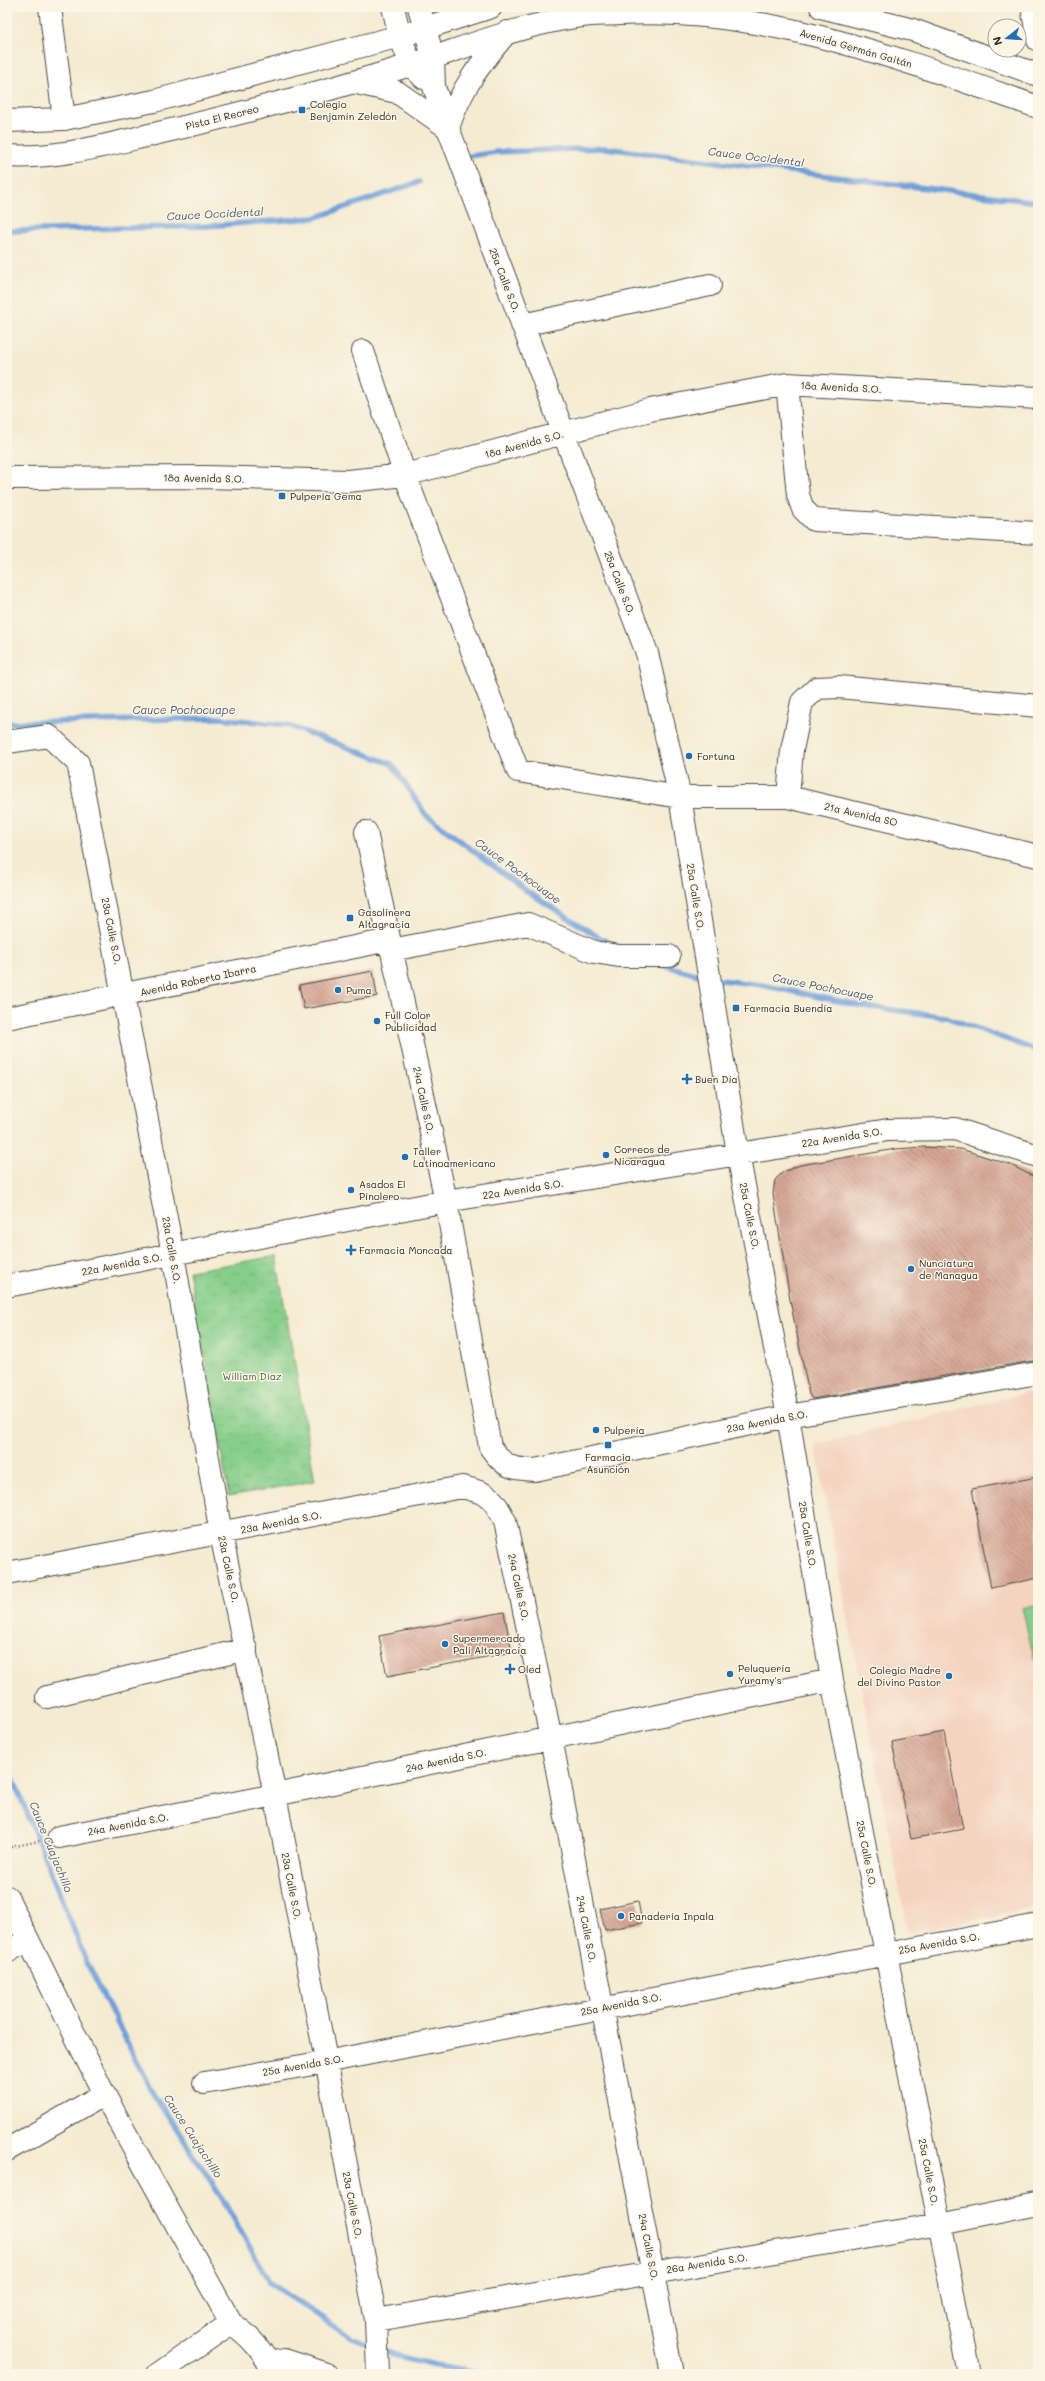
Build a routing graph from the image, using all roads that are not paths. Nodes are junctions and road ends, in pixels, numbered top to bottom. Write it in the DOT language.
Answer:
graph roads {
  1 [pos="50,7"];
  2 [pos="393,7"];
  3 [pos="419,7"];
  4 [pos="491,7"];
  5 [pos="821,7"];
  6 [pos="1032,7"];
  7 [pos="424,28"];
  8 [pos="508,31"];
  9 [pos="400,36"];
  10 [pos="1038,40"];
  11 [pos="434,57"];
  12 [pos="411,65"];
  13 [pos="1038,75"];
  14 [pos="353,82"];
  15 [pos="434,87"];
  16 [pos="1038,107"];
  17 [pos="64,119"];
  18 [pos="7,121"];
  19 [pos="448,128"];
  20 [pos="7,156"];
  21 [pos="710,285"];
  22 [pos="522,325"];
  23 [pos="363,351"];
  24 [pos="787,384"];
  25 [pos="1038,398"];
  26 [pos="563,434"];
  27 [pos="405,474"];
  28 [pos="7,478"];
  29 [pos="1038,533"];
  30 [pos="1038,706"];
  31 [pos="7,742"];
  32 [pos="680,797"];
  33 [pos="788,797"];
  34 [pos="366,832"];
  35 [pos="1038,856"];
  36 [pos="390,945"];
  37 [pos="670,956"];
  38 [pos="125,995"];
  39 [pos="7,1018"];
  40 [pos="738,1154"];
  41 [pos="1038,1156"];
  42 [pos="446,1201"];
  43 [pos="173,1254"];
  44 [pos="7,1286"];
  45 [pos="1038,1373"];
  46 [pos="788,1416"];
  47 [pos="500,1462"];
  48 [pos="483,1492"];
  49 [pos="221,1534"];
  50 [pos="7,1573"];
  51 [pos="246,1649"];
  52 [pos="832,1680"];
  53 [pos="47,1697"];
  54 [pos="551,1738"];
  55 [pos="275,1795"];
  56 [pos="59,1837"];
  57 [pos="7,1897"];
  58 [pos="1038,1925"];
  59 [pos="27,1940"];
  60 [pos="7,1952"];
  61 [pos="886,1952"];
  62 [pos="601,2008"];
  63 [pos="325,2062"];
  64 [pos="204,2083"];
  65 [pos="104,2094"];
  66 [pos="7,2150"];
  67 [pos="1038,2204"];
  68 [pos="940,2224"];
  69 [pos="654,2272"];
  70 [pos="231,2323"];
  71 [pos="376,2328"];
  72 [pos="272,2368"];
  73 [pos="378,2371"];
  74 [pos="158,2374"];
  75 [pos="327,2374"];
  76 [pos="672,2374"];
  77 [pos="969,2374"];
  1 -- 17 [label="street"];
  2 -- 9 [label="street, 25a Calle S.O."];
  3 -- 7 [label="street, 25a Calle S.O."];
  4 -- 7 [label="street"];
  5 -- 13 [label="street"];
  6 -- 10 [label="street"];
  7 -- 9 [label="street"];
  7 -- 11 [label="street, 25a Calle S.O."];
  8 -- 11 [label="street, Avenida Germán Gaitán"];
  8 -- 16 [label="street, Avenida Germán Gaitán"];
  8 -- 19 [label="street"];
  9 -- 12 [label="street, 25a Calle S.O."];
  9 -- 17 [label="street"];
  11 -- 12 [label="street, Pista El Recreo"];
  11 -- 15 [label="street, 25a Calle S.O."];
  12 -- 14 [label="street, Pista El Recreo"];
  12 -- 15 [label="street, 25a Calle S.O."];
  14 -- 19 [label="street"];
  14 -- 20 [label="street, Pista El Recreo"];
  15 -- 19 [label="street, 25a Calle S.O."];
  17 -- 18 [label="street"];
  19 -- 22 [label="street, 25a Calle S.O."];
  21 -- 22 [label="street"];
  22 -- 26 [label="street, 25a Calle S.O."];
  23 -- 27 [label="street"];
  24 -- 25 [label="street, 18a Avenida S.O."];
  24 -- 26 [label="street, 18a Avenida S.O."];
  24 -- 29 [label="street"];
  26 -- 27 [label="street, 18a Avenida S.O."];
  26 -- 32 [label="street, 25a Calle S.O."];
  27 -- 28 [label="street, 18a Avenida S.O."];
  27 -- 32 [label="street, 21a Avenida SO"];
  30 -- 33 [label="street"];
  31 -- 38 [label="street, 23a Calle S.O."];
  32 -- 33 [label="street, 21a Avenida SO"];
  32 -- 40 [label="street, 25a Calle S.O."];
  33 -- 35 [label="street, 21a Avenida SO"];
  34 -- 36 [label="street, 24a Calle S.O."];
  36 -- 37 [label="street, Avenida Roberto Ibarra"];
  36 -- 38 [label="street, Avenida Roberto Ibarra"];
  36 -- 42 [label="street, 24a Calle S.O."];
  38 -- 39 [label="street, Avenida Roberto Ibarra"];
  38 -- 43 [label="street, 23a Calle S.O."];
  40 -- 41 [label="street, 22a Avenida S.O."];
  40 -- 42 [label="street, 22a Avenida S.O."];
  40 -- 46 [label="street, 25a Calle S.O."];
  42 -- 43 [label="street, 22a Avenida S.O."];
  42 -- 47 [label="street, 24a Calle S.O."];
  43 -- 44 [label="street, 22a Avenida S.O."];
  43 -- 49 [label="street, 23a Calle S.O."];
  45 -- 46 [label="street, 23a Avenida S.O."];
  46 -- 47 [label="street, 23a Avenida S.O."];
  46 -- 52 [label="street, 25a Calle S.O."];
  48 -- 49 [label="street, 23a Avenida S.O."];
  48 -- 54 [label="street, 24a Calle S.O."];
  49 -- 50 [label="street, 23a Avenida S.O."];
  49 -- 51 [label="street, 23a Calle S.O."];
  51 -- 53 [label="street"];
  51 -- 55 [label="street, 23a Calle S.O."];
  52 -- 54 [label="street, 24a Avenida S.O."];
  52 -- 61 [label="street, 25a Calle S.O."];
  54 -- 55 [label="street, 24a Avenida S.O."];
  54 -- 62 [label="street, 24a Calle S.O."];
  55 -- 56 [label="street, 24a Avenida S.O."];
  55 -- 63 [label="street, 23a Calle S.O."];
  57 -- 59 [label="street"];
  58 -- 61 [label="street, 25a Avenida S.O."];
  59 -- 60 [label="street"];
  59 -- 65 [label="street"];
  61 -- 62 [label="street, 25a Avenida S.O."];
  61 -- 68 [label="street, 25a Calle S.O."];
  62 -- 63 [label="street, 25a Avenida S.O."];
  62 -- 69 [label="street, 24a Calle S.O."];
  63 -- 64 [label="street, 25a Avenida S.O."];
  63 -- 71 [label="street, 23a Calle S.O."];
  65 -- 66 [label="street"];
  65 -- 70 [label="street"];
  67 -- 68 [label="street, 26a Avenida S.O."];
  68 -- 69 [label="street, 26a Avenida S.O."];
  68 -- 77 [label="street, 25a Calle S.O."];
  69 -- 71 [label="street, 26a Avenida S.O."];
  69 -- 76 [label="street, 24a Calle S.O."];
  70 -- 72 [label="street"];
  70 -- 74 [label="street"];
  71 -- 73 [label="street, 23a Calle S.O."];
  72 -- 75 [label="street"];
}
